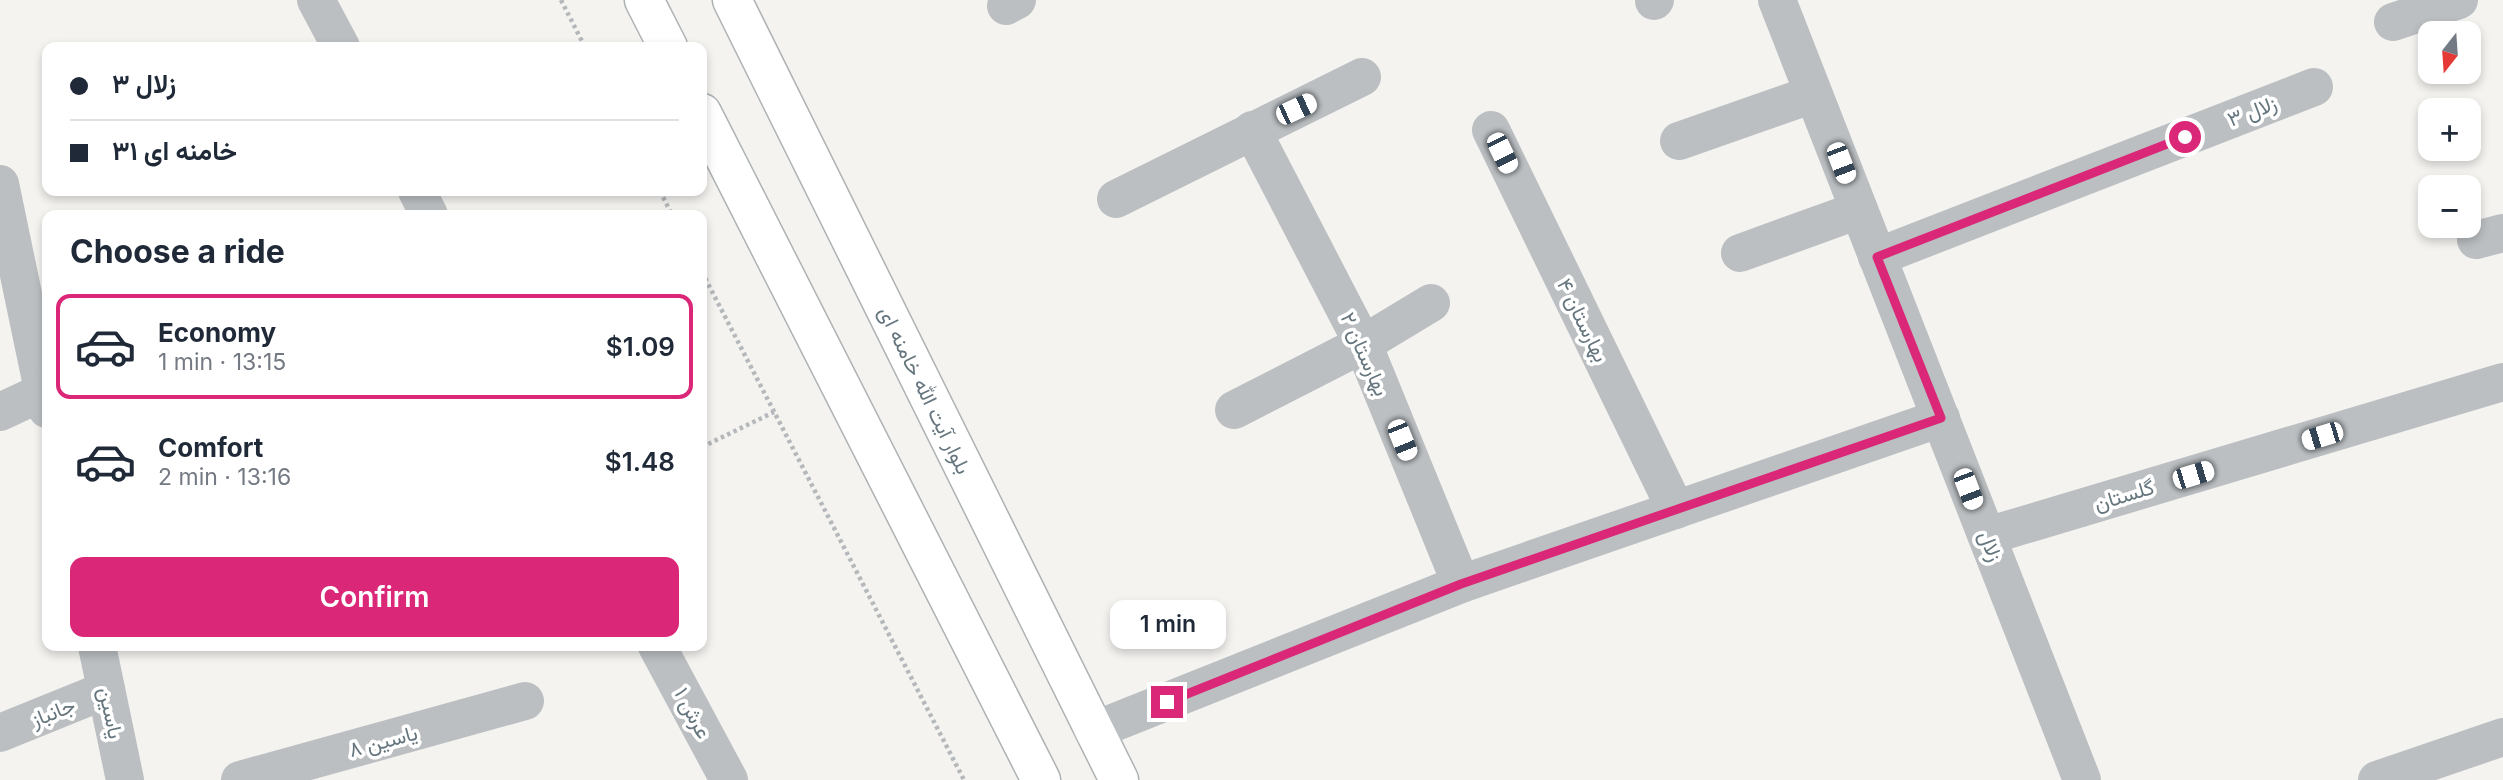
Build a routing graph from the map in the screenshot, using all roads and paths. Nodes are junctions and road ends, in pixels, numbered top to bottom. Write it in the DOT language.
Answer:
graph roads {
  1 [pos="316,0"];
  2 [pos="561,0"];
  3 [pos="644,0"];
  4 [pos="732,0"];
  5 [pos="1777,0"];
  6 [pos="2459,0"];
  7 [pos="2393,22"];
  8 [pos="338,42"];
  9 [pos="583,42"];
  10 [pos="665,42"];
  11 [pos="1362,77"];
  12 [pos="2314,87"];
  13 [pos="1813,94"];
  14 [pos="707,123"];
  15 [pos="1252,130"];
  16 [pos="1491,130"];
  17 [pos="1679,141"];
  18 [pos="0,184"];
  19 [pos="1116,199"];
  20 [pos="1859,210"];
  21 [pos="1740,253"];
  22 [pos="1877,257"];
  23 [pos="707,282"];
  24 [pos="1431,303"];
  25 [pos="1363,344"];
  26 [pos="42,378"];
  27 [pos="2503,382"];
  28 [pos="42,398"];
  29 [pos="1234,410"];
  30 [pos="0,412"];
  31 [pos="774,412"];
  32 [pos="1941,418"];
  33 [pos="707,445"];
  34 [pos="1676,510"];
  35 [pos="1987,536"];
  36 [pos="1461,584"];
  37 [pos="98,651"];
  38 [pos="660,651"];
  39 [pos="106,690"];
  40 [pos="525,701"];
  41 [pos="1094,732"];
  42 [pos="0,733"];
  43 [pos="2503,737"];
  44 [pos="125,780"];
  45 [pos="240,780"];
  46 [pos="729,780"];
  47 [pos="964,780"];
  48 [pos="1041,780"];
  49 [pos="1119,780"];
  50 [pos="2082,780"];
  51 [pos="2378,780"];
  1 -- 8 [label="street"];
  2 -- 9 [label="path"];
  3 -- 10 [label="main road"];
  4 -- 41 [label="main road, بلوار آیت الله خامنه ای"];
  5 -- 13 [label="street, زلال"];
  6 -- 7 [label="street"];
  11 -- 15 [label="street"];
  12 -- 22 [label="street, ۳ زلال"];
  13 -- 17 [label="street"];
  13 -- 20 [label="street, زلال"];
  14 -- 48 [label="main road"];
  15 -- 19 [label="street"];
  15 -- 25 [label="street, بهارستان ۲"];
  16 -- 34 [label="street, بهارستان ۴"];
  18 -- 26 [label="street"];
  20 -- 21 [label="street"];
  20 -- 22 [label="street, زلال"];
  22 -- 32 [label="street, زلال"];
  23 -- 31 [label="path"];
  24 -- 25 [label="street"];
  25 -- 29 [label="street"];
  25 -- 36 [label="street, بهارستان ۲"];
  27 -- 35 [label="street, گلستان"];
  28 -- 30 [label="street"];
  31 -- 33 [label="path"];
  31 -- 47 [label="path"];
  32 -- 34 [label="street"];
  32 -- 35 [label="street, زلال"];
  34 -- 36 [label="street"];
  35 -- 50 [label="street, زلال"];
  36 -- 41 [label="street"];
  37 -- 39 [label="street, یاسین"];
  38 -- 46 [label="street, عرش ۱"];
  39 -- 42 [label="street, جانباز"];
  39 -- 44 [label="street, یاسین"];
  40 -- 45 [label="street, یاسین ۸"];
  41 -- 49 [label="main road, بلوار آیت الله خامنه ای"];
  43 -- 51 [label="street"];
}
